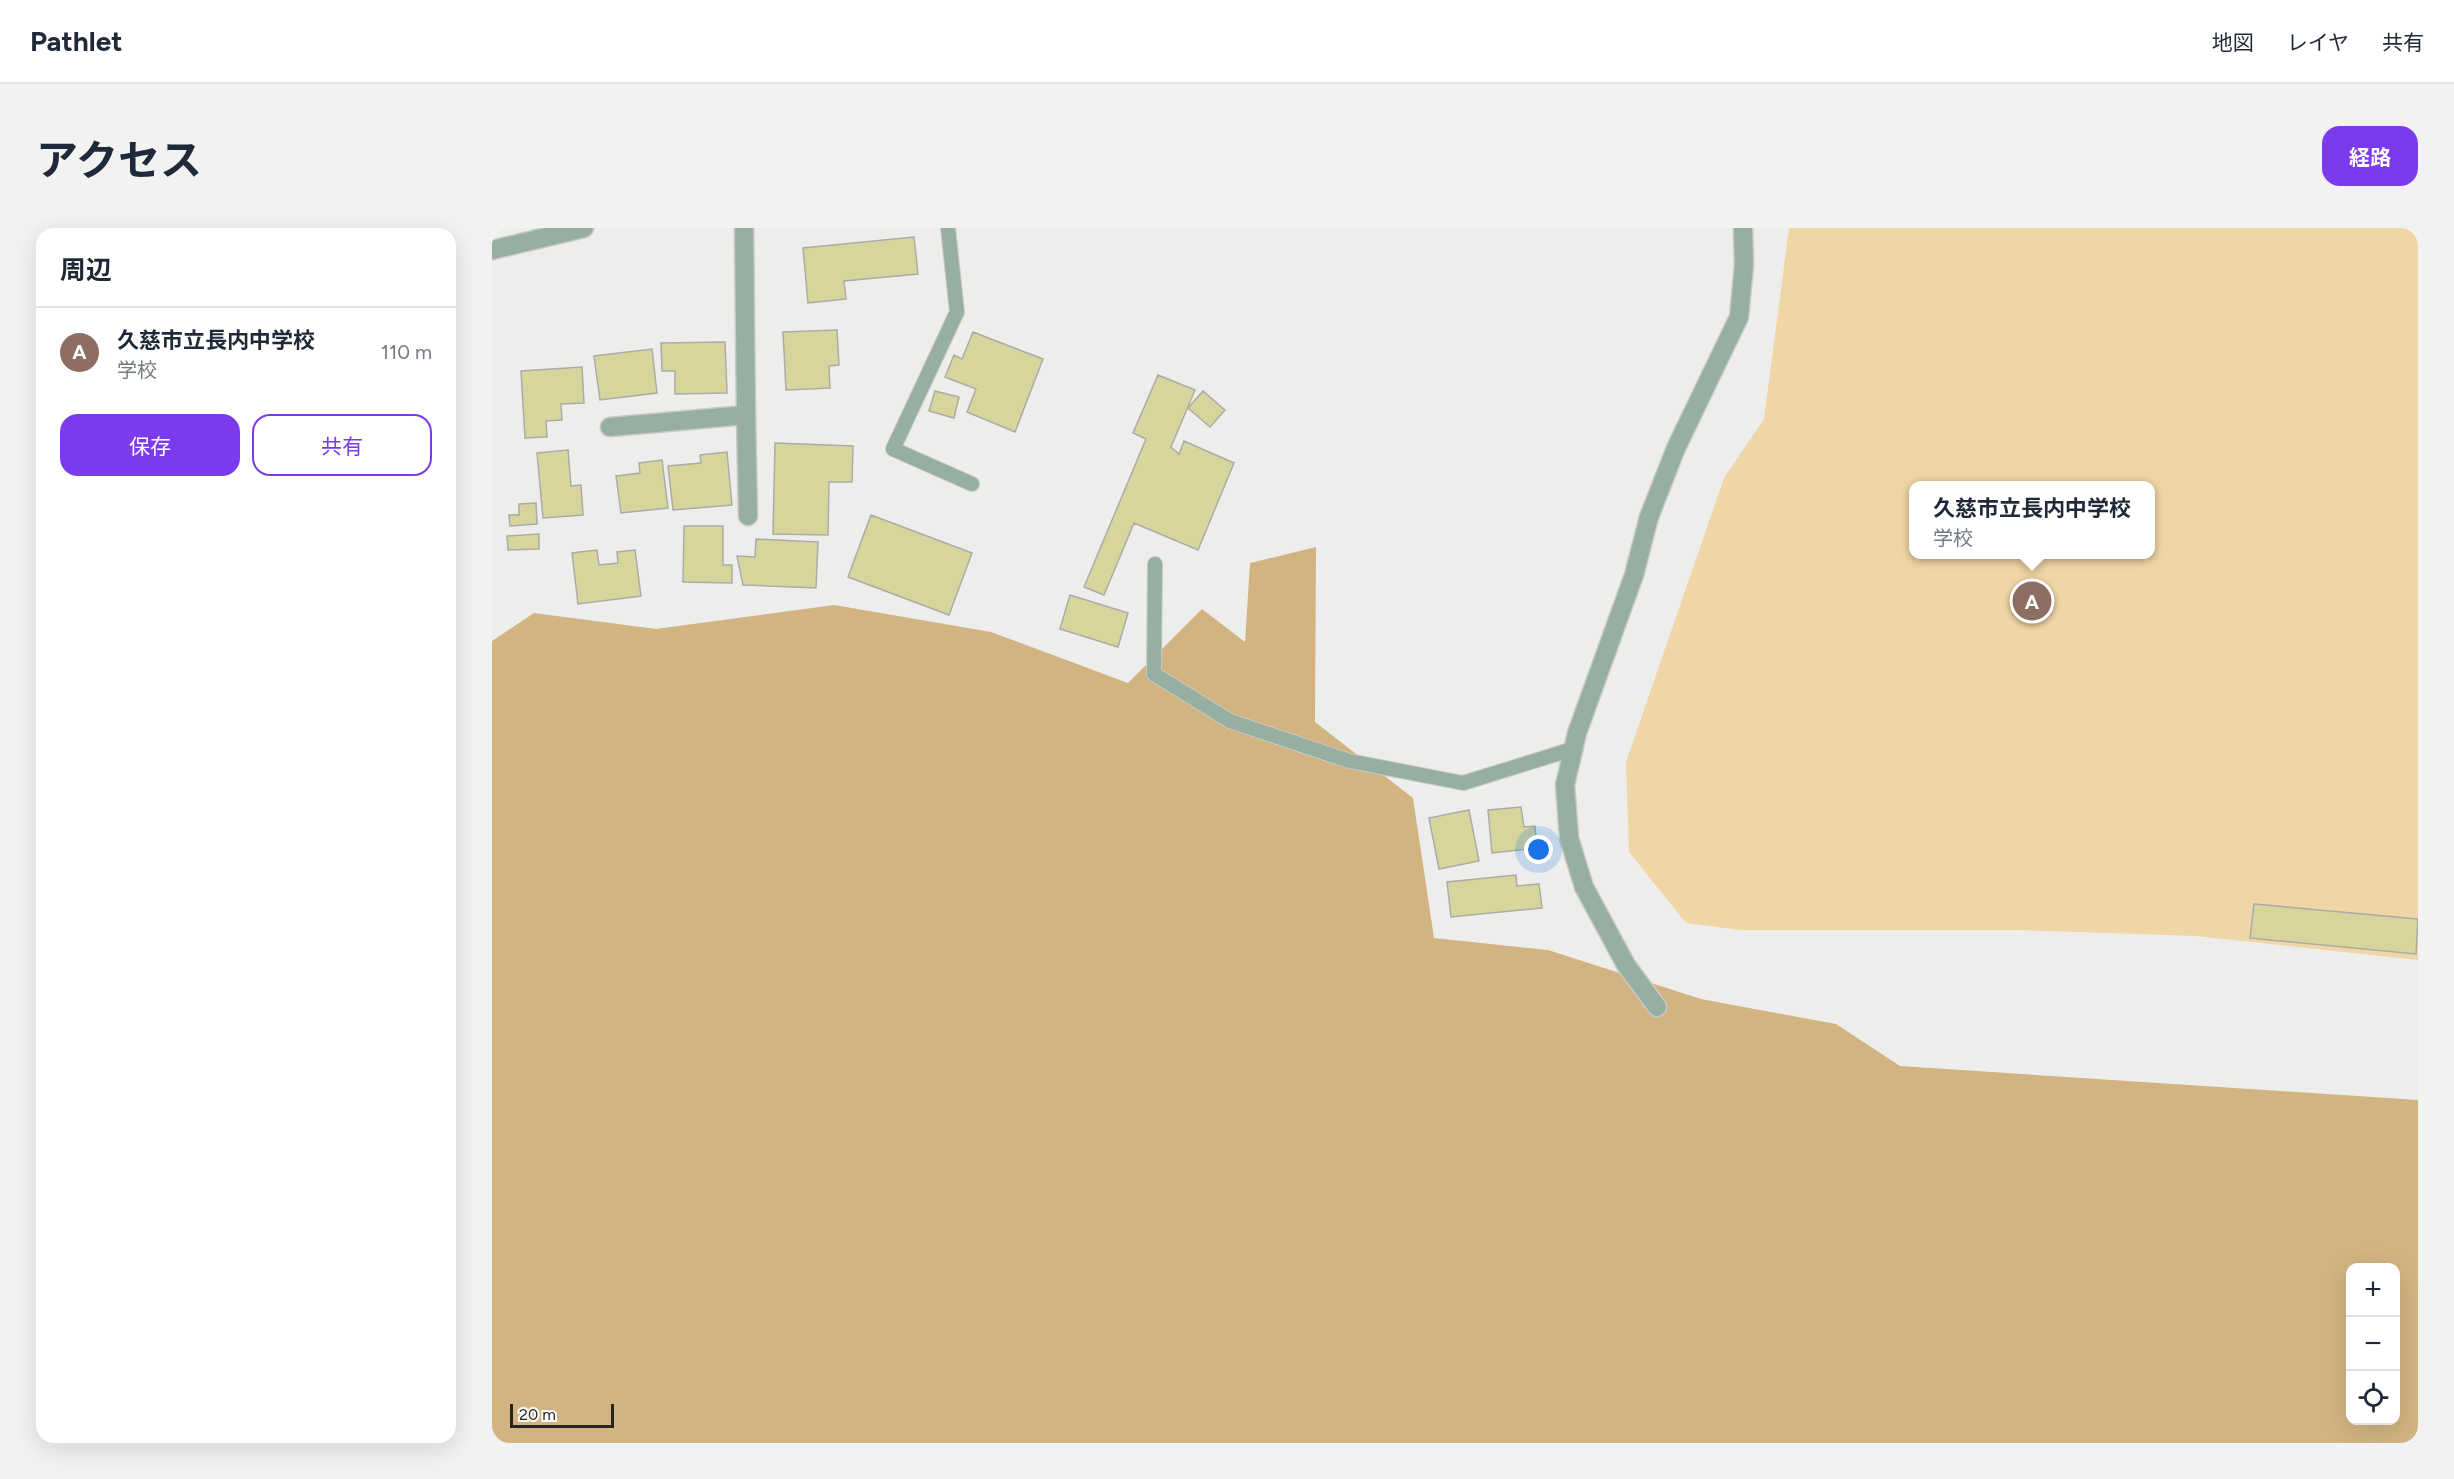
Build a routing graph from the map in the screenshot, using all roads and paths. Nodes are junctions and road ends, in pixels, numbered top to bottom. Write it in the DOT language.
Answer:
graph roads {
  1 [pos="584,228"];
  2 [pos="744,228"];
  3 [pos="948,228"];
  4 [pos="1743,228"];
  5 [pos="492,250"];
  6 [pos="746,415"];
  7 [pos="610,428"];
  8 [pos="972,484"];
  9 [pos="748,516"];
  10 [pos="1155,564"];
  11 [pos="1573,749"];
  12 [pos="1657,1006"];
  1 -- 5 [label="street"];
  2 -- 6 [label="street"];
  3 -- 8 [label="lane"];
  4 -- 11 [label="street"];
  6 -- 7 [label="street"];
  6 -- 9 [label="street"];
  10 -- 11 [label="lane"];
  11 -- 12 [label="street"];
}
